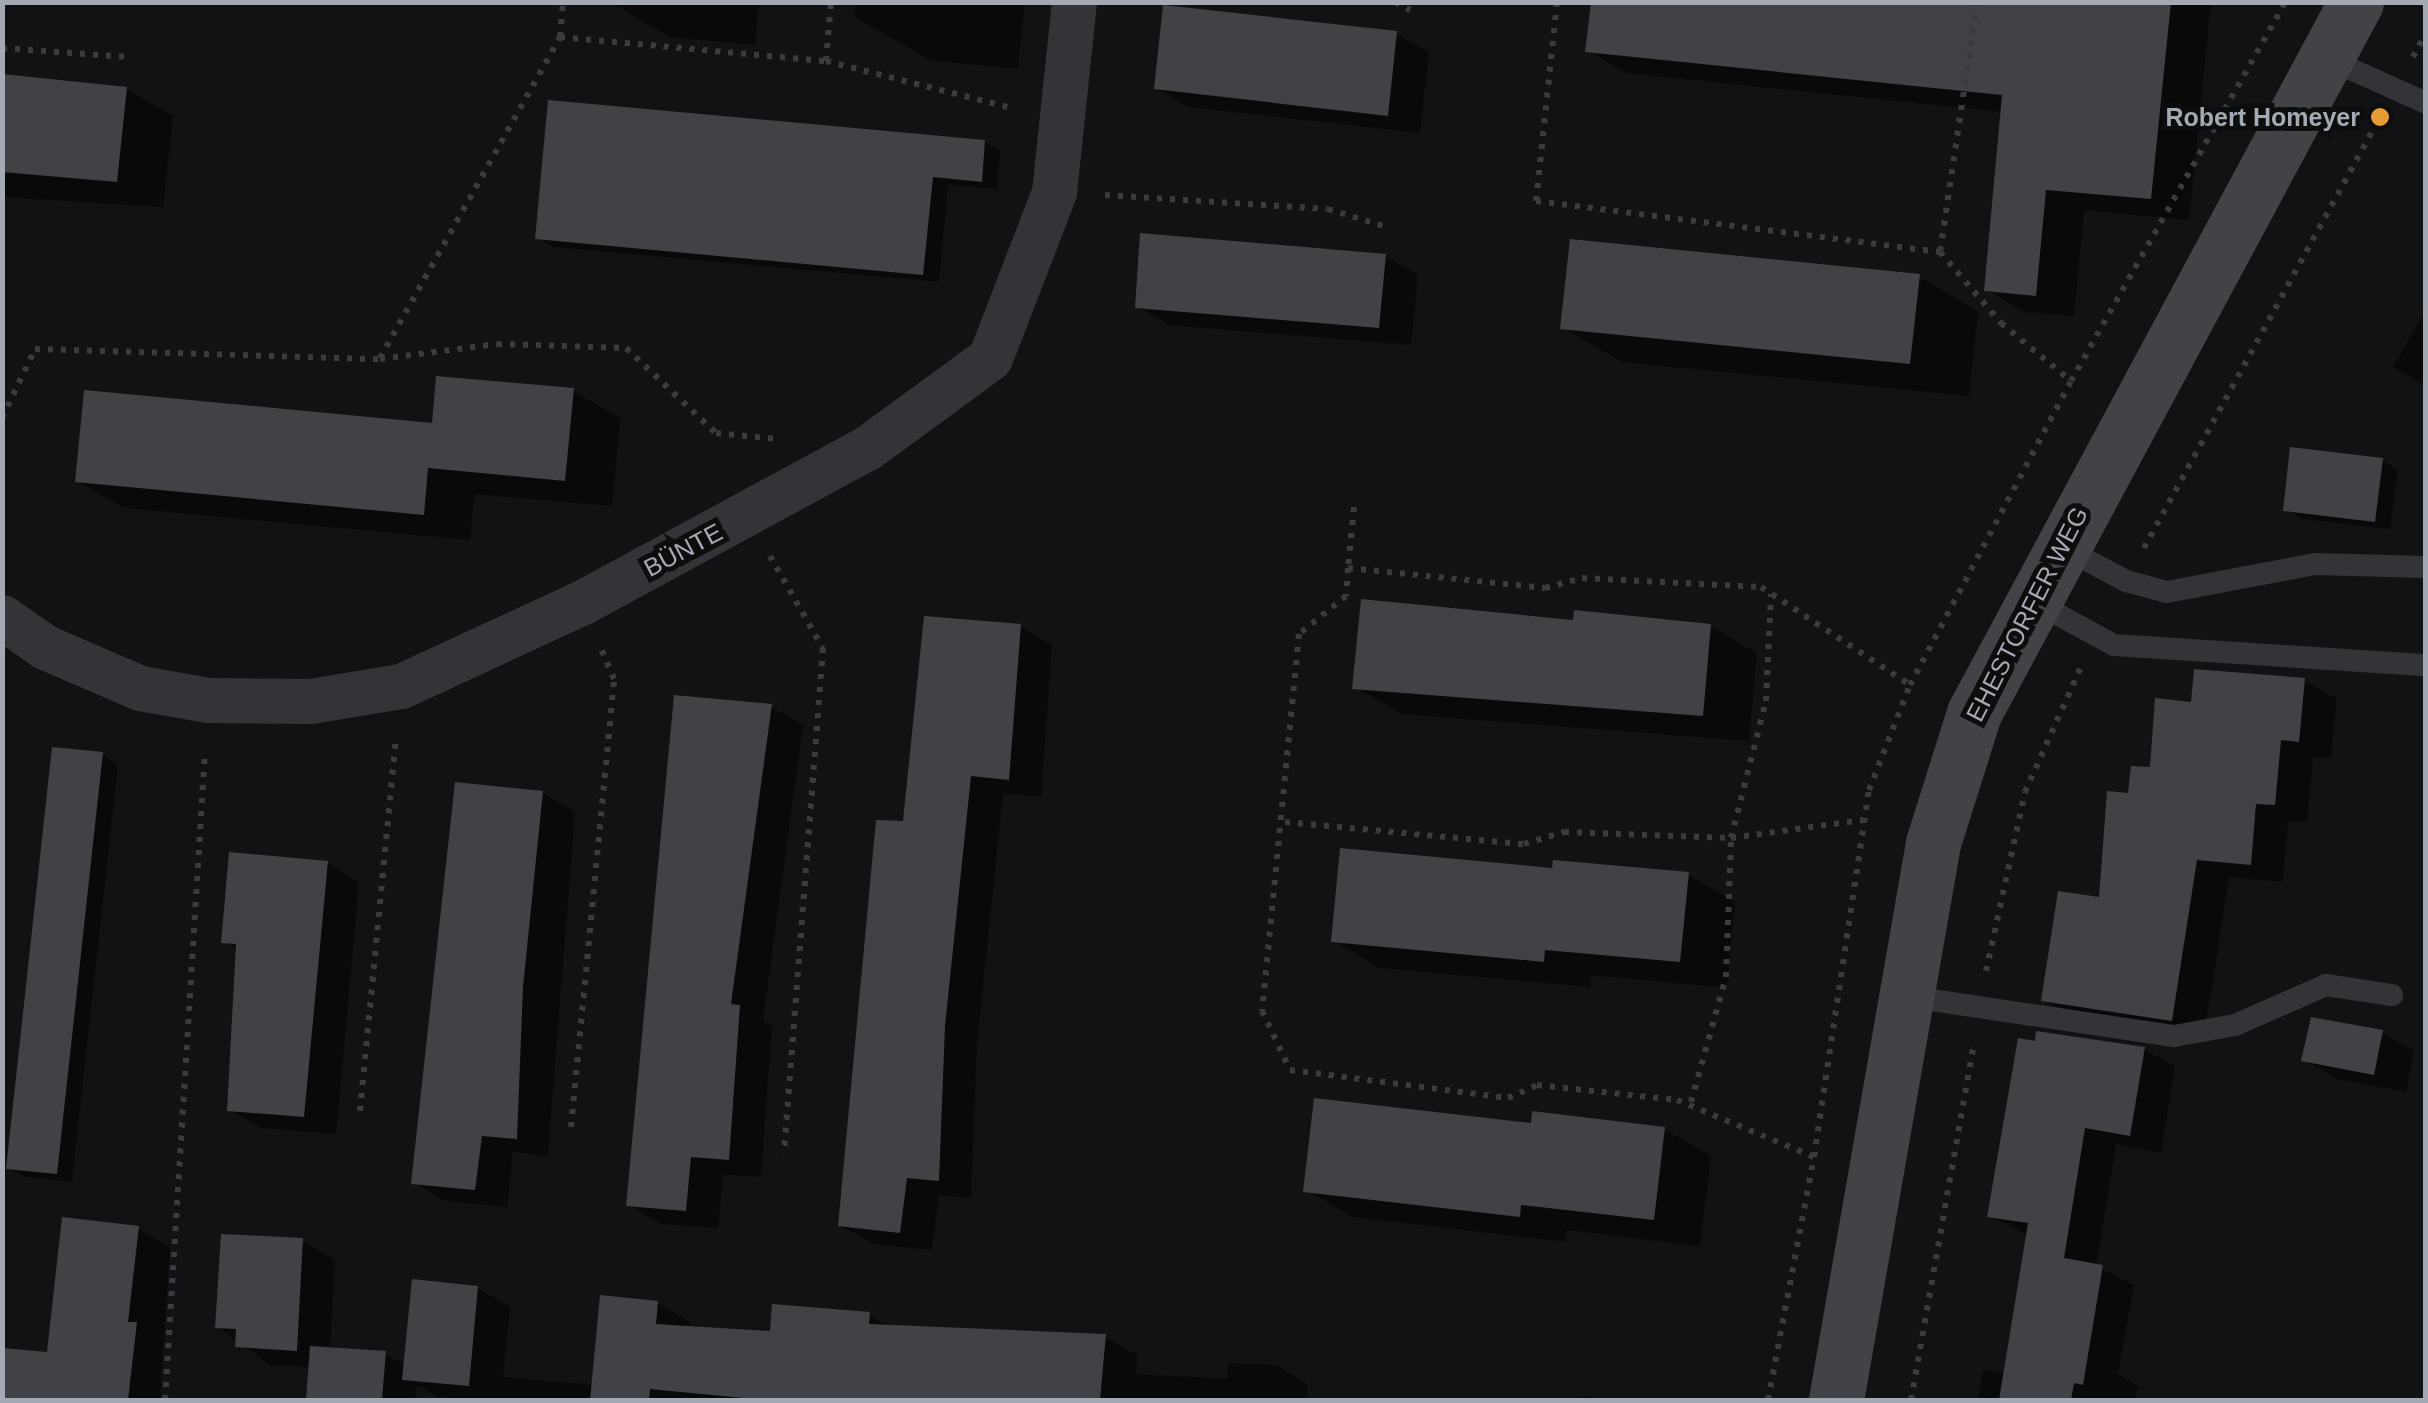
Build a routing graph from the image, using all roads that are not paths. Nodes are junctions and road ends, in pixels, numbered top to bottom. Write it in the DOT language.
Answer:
graph roads {
  1 [pos="1074,2"];
  2 [pos="2356,2"];
  3 [pos="2326,58"];
  4 [pos="2426,104"];
  5 [pos="2060,546"];
  6 [pos="2426,567"];
  7 [pos="2031,600"];
  8 [pos="2,617"];
  9 [pos="2426,665"];
  10 [pos="2392,994"];
  11 [pos="1905,996"];
  12 [pos="1836,1400"];
  1 -- 8 [label="street, BÜNTE"];
  2 -- 3 [label="main road, EHESTORFER WEG"];
  3 -- 4 [label="lane"];
  3 -- 5 [label="main road, EHESTORFER WEG"];
  5 -- 6 [label="lane"];
  5 -- 7 [label="main road, EHESTORFER WEG"];
  7 -- 9 [label="lane"];
  7 -- 11 [label="main road, EHESTORFER WEG"];
  10 -- 11 [label="lane"];
  11 -- 12 [label="main road, EHESTORFER WEG"];
}
